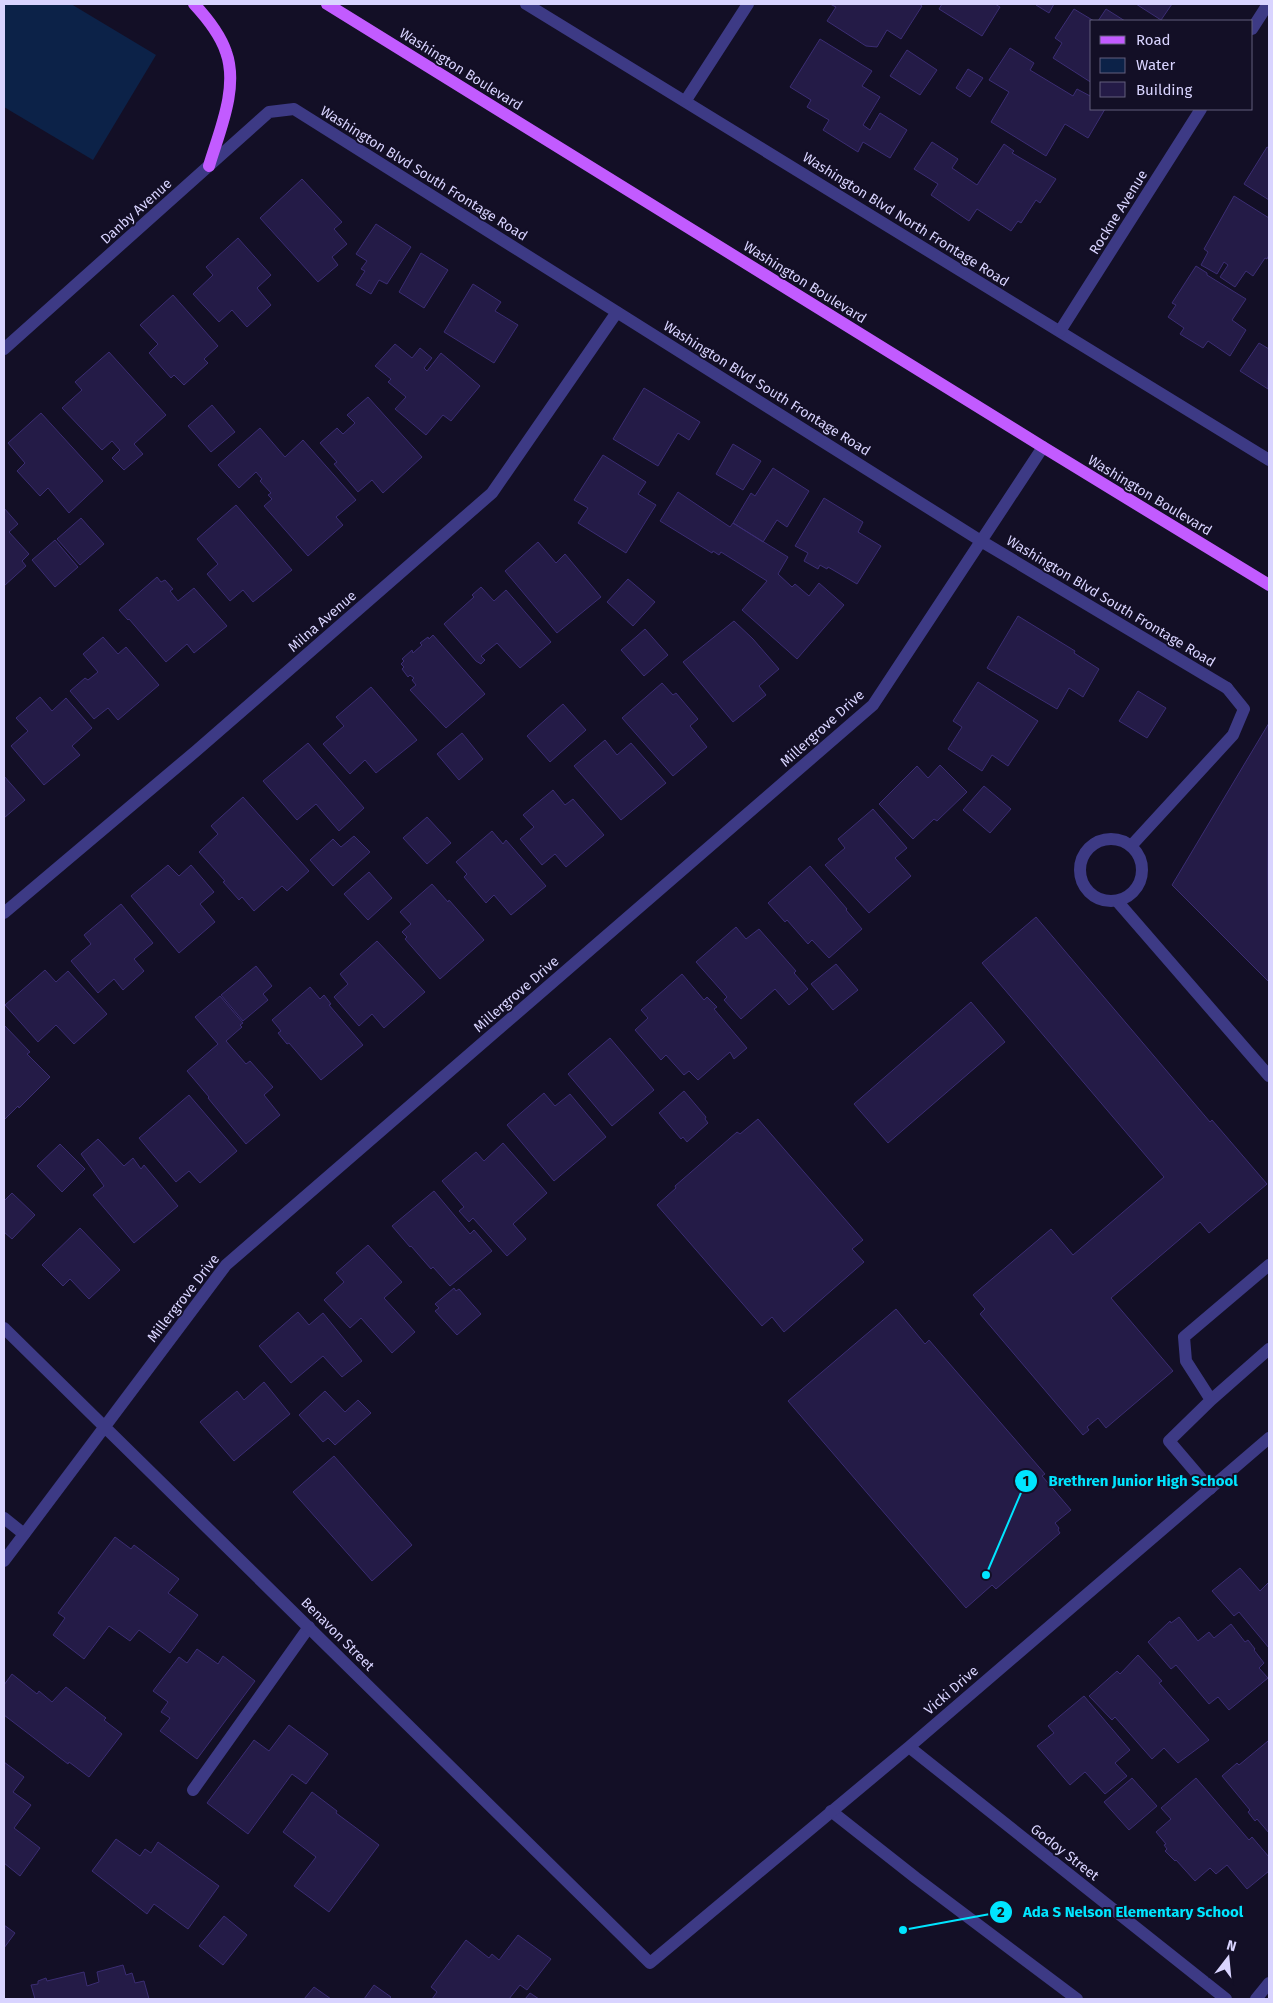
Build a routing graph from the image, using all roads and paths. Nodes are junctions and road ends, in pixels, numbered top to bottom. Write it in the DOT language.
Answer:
graph roads {
  1 [pos="194,4"];
  2 [pos="326,4"];
  3 [pos="526,4"];
  4 [pos="748,4"];
  5 [pos="1268,4"];
  6 [pos="1253,27"];
  7 [pos="686,100"];
  8 [pos="294,109"];
  9 [pos="1200,110"];
  10 [pos="209,166"];
  11 [pos="617,312"];
  12 [pos="1060,331"];
  13 [pos="4,348"];
  14 [pos="1043,447"];
  15 [pos="1269,460"];
  16 [pos="981,541"];
  17 [pos="1269,585"];
  18 [pos="1131,846"];
  19 [pos="1117,901"];
  20 [pos="4,914"];
  21 [pos="1269,1076"];
  22 [pos="1269,1264"];
  23 [pos="4,1328"];
  24 [pos="1269,1349"];
  25 [pos="1211,1400"];
  26 [pos="105,1425"];
  27 [pos="1269,1438"];
  28 [pos="1210,1489"];
  29 [pos="4,1518"];
  30 [pos="24,1534"];
  31 [pos="4,1561"];
  32 [pos="309,1627"];
  33 [pos="909,1747"];
  34 [pos="193,1790"];
  35 [pos="831,1811"];
  36 [pos="650,1963"];
  37 [pos="1269,1983"];
  38 [pos="1077,1999"];
  39 [pos="1226,1999"];
  40 [pos="1256,1999"];
  1 -- 10 [label="main road"];
  2 -- 14 [label="main road, Washington Boulevard"];
  3 -- 7 [label="street, Washington Blvd North Frontage Road"];
  4 -- 7 [label="street"];
  5 -- 6 [label="street"];
  7 -- 12 [label="street, Washington Blvd North Frontage Road"];
  8 -- 10 [label="street, Danby Avenue"];
  8 -- 11 [label="street, Washington Blvd South Frontage Road"];
  9 -- 12 [label="street, Rockne Avenue"];
  10 -- 13 [label="street, Danby Avenue"];
  11 -- 16 [label="street, Washington Blvd South Frontage Road"];
  11 -- 20 [label="street, Milna Avenue"];
  12 -- 15 [label="street, Washington Blvd North Frontage Road"];
  14 -- 16 [label="street, Millergrove Drive"];
  14 -- 17 [label="main road, Washington Boulevard"];
  16 -- 18 [label="street, Washington Blvd South Frontage Road"];
  16 -- 26 [label="street, Millergrove Drive"];
  18 -- 19 [label="street"];
  18 -- 19 [label="street"];
  19 -- 21 [label="street"];
  22 -- 25 [label="street"];
  23 -- 26 [label="street, Benavon Street"];
  24 -- 25 [label="street"];
  25 -- 28 [label="street"];
  26 -- 30 [label="street, Millergrove Drive"];
  26 -- 32 [label="street, Benavon Street"];
  27 -- 28 [label="street, Vicki Drive"];
  28 -- 33 [label="street, Vicki Drive"];
  29 -- 30 [label="street"];
  30 -- 31 [label="street, Millergrove Drive"];
  32 -- 34 [label="street"];
  32 -- 36 [label="street, Benavon Street"];
  33 -- 35 [label="street, Vicki Drive"];
  33 -- 39 [label="street, Godoy Street"];
  35 -- 36 [label="street, Vicki Drive"];
  35 -- 38 [label="street"];
  37 -- 40 [label="street"];
}
